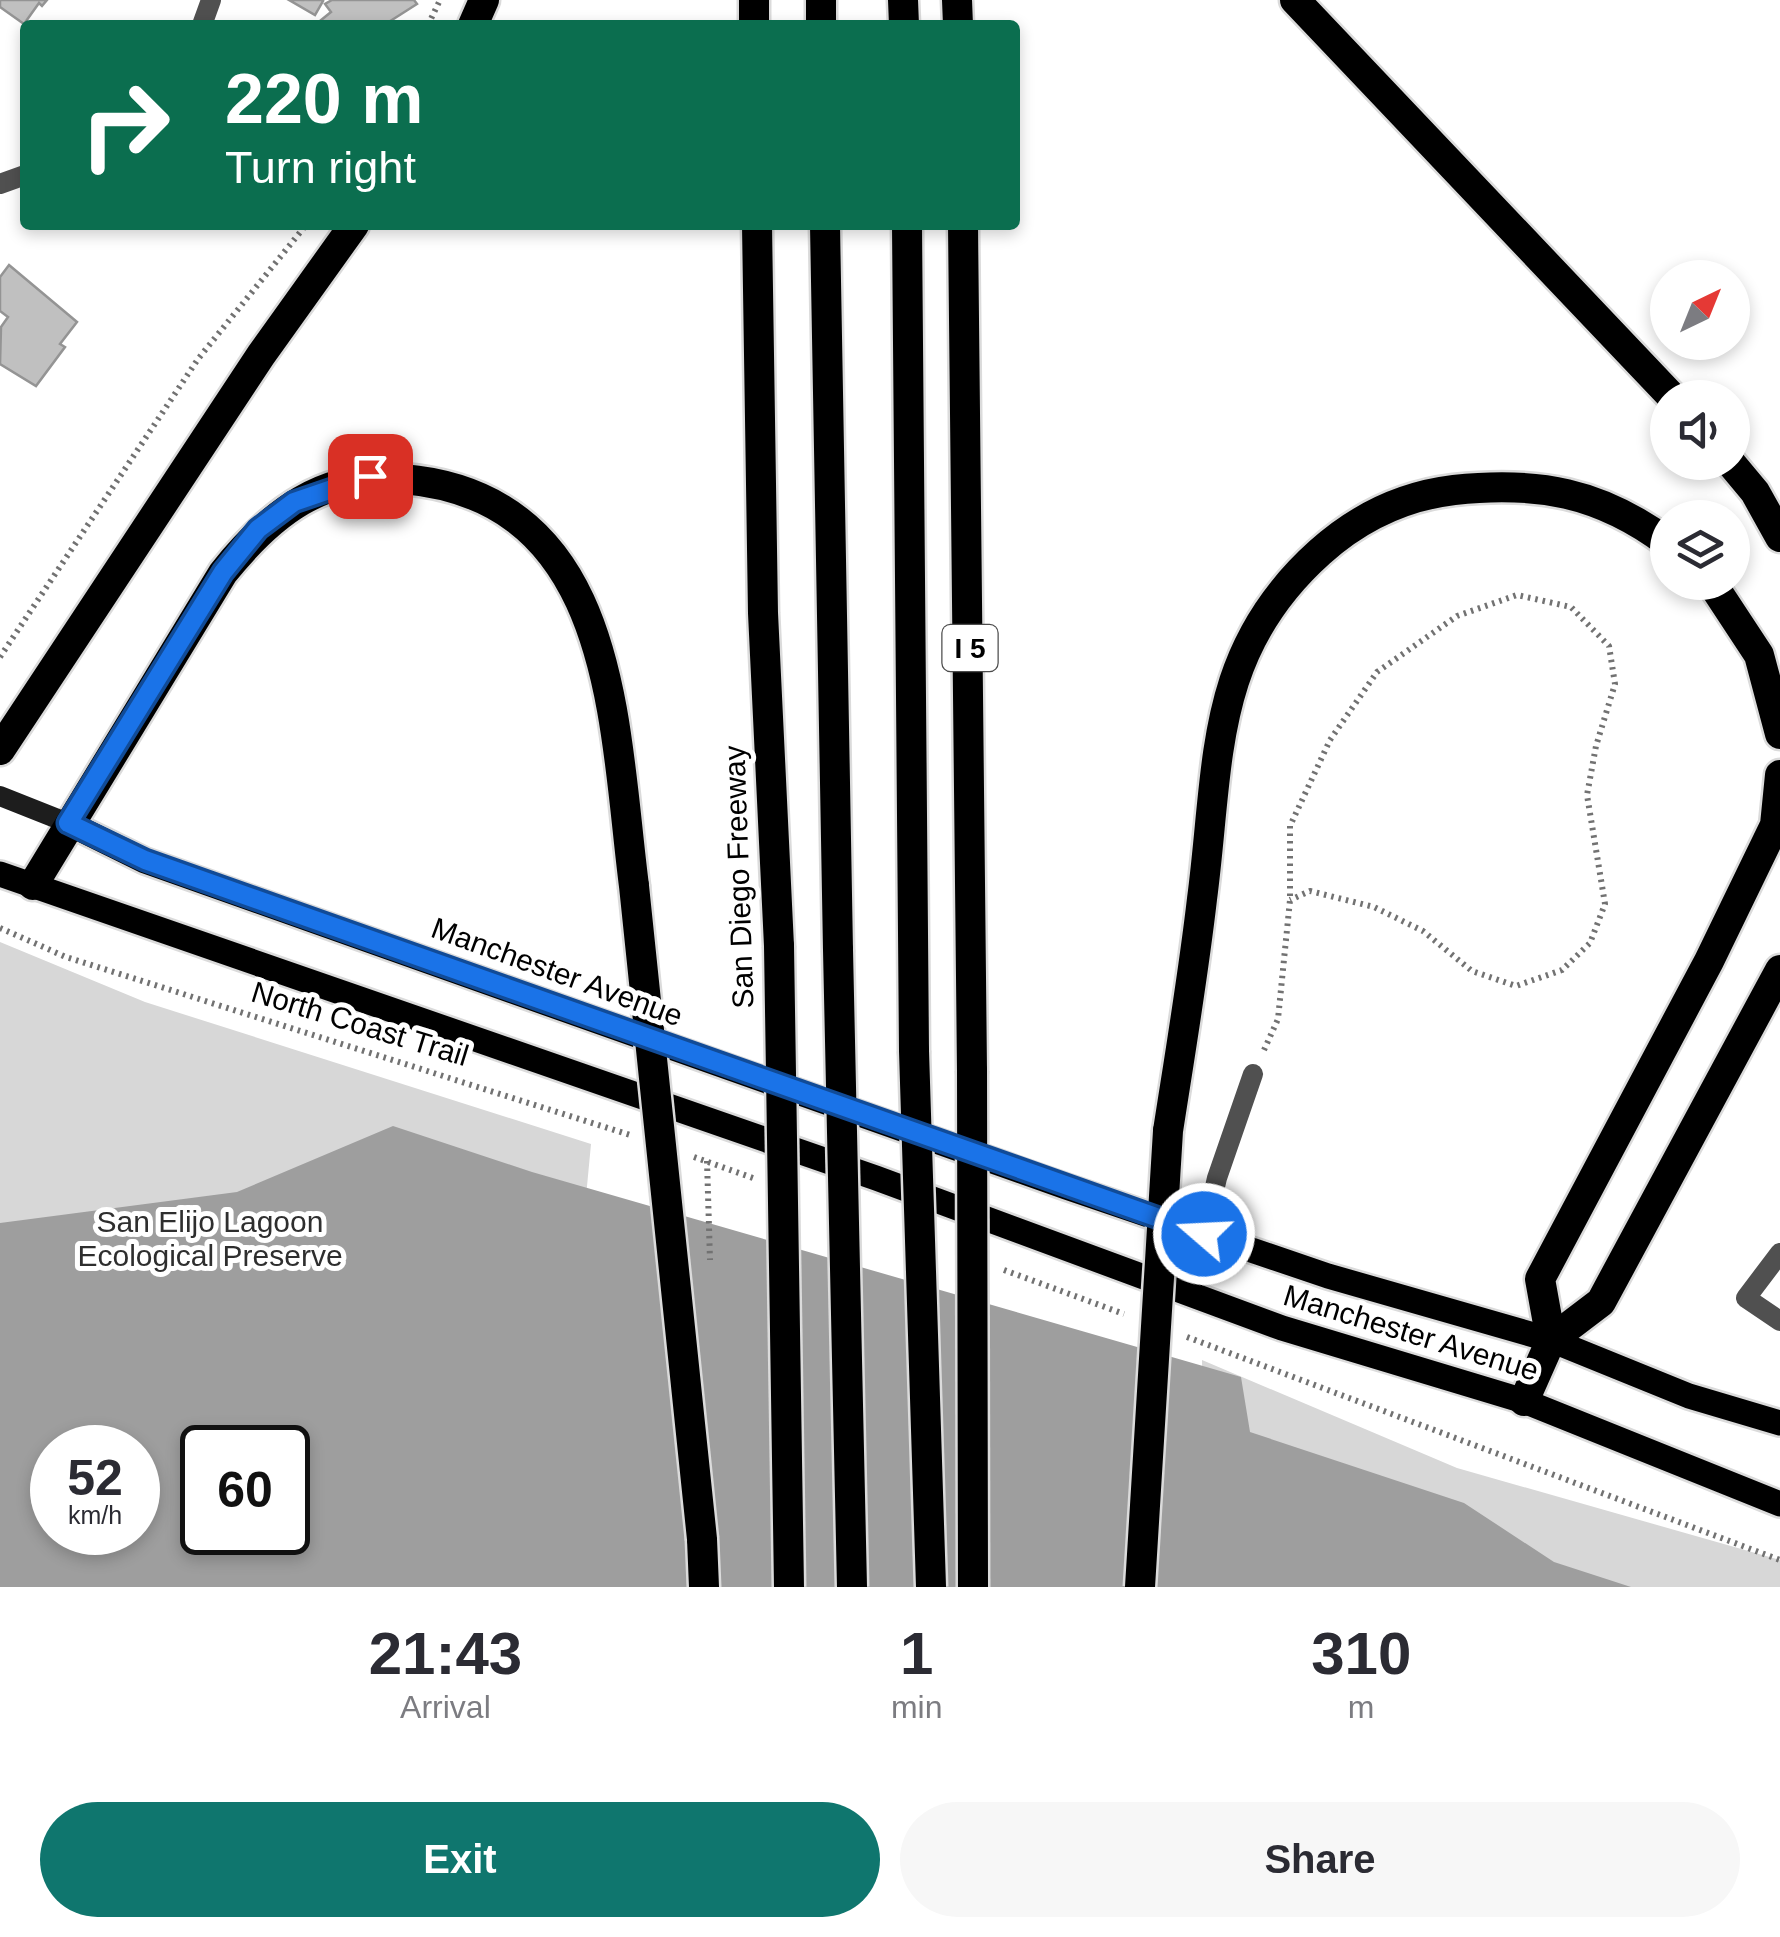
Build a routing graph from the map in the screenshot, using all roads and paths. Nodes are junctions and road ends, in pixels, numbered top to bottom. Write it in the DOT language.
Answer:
graph roads {
  1 [pos="1295,0"];
  2 [pos="302,230"];
  3 [pos="350,230"];
  4 [pos="757,230"];
  5 [pos="825,230"];
  6 [pos="908,230"];
  7 [pos="963,230"];
  8 [pos="1656,380"];
  9 [pos="1745,480"];
  10 [pos="1650,530"];
  11 [pos="1780,536"];
  12 [pos="1722,600"];
  13 [pos="0,657"];
  14 [pos="1780,734"];
  15 [pos="0,750"];
  16 [pos="1780,776"];
  17 [pos="0,796"];
  18 [pos="68,823"];
  19 [pos="0,874"];
  20 [pos="33,885"];
  21 [pos="1290,900"];
  22 [pos="0,928"];
  23 [pos="1780,970"];
  24 [pos="1254,1074"];
  25 [pos="634,1136"];
  26 [pos="689,1155"];
  27 [pos="763,1182"];
  28 [pos="1204,1234"];
  29 [pos="1780,1254"];
  30 [pos="988,1264"];
  31 [pos="1138,1319"];
  32 [pos="1780,1321"];
  33 [pos="1175,1332"];
  34 [pos="1551,1340"];
  35 [pos="1524,1401"];
  36 [pos="1780,1422"];
  37 [pos="1780,1504"];
  38 [pos="1780,1560"];
  39 [pos="704,1587"];
  40 [pos="790,1587"];
  41 [pos="852,1587"];
  42 [pos="931,1587"];
  43 [pos="973,1587"];
  44 [pos="1140,1587"];
  1 -- 8 [label="highway"];
  2 -- 13 [label="path"];
  3 -- 15 [label="highway"];
  4 -- 40 [label="highway, San Diego Freeway, bridge"];
  5 -- 41 [label="highway, bridge"];
  6 -- 42 [label="highway, bridge"];
  7 -- 43 [label="highway, I 5, bridge"];
  9 -- 11 [label="highway"];
  10 -- 44 [label="highway, bridge"];
  12 -- 14 [label="highway"];
  16 -- 34 [label="highway"];
  17 -- 18 [label="main road, Manchester Avenue"];
  18 -- 20 [label="highway"];
  18 -- 28 [label="main road, Manchester Avenue"];
  18 -- 39 [label="highway, bridge"];
  19 -- 20 [label="main road, Manchester Avenue"];
  20 -- 35 [label="main road, Manchester Avenue"];
  21 -- 21 [label="path"];
  21 -- 24 [label="path"];
  22 -- 25 [label="path, North Coast Trail"];
  23 -- 34 [label="highway"];
  24 -- 28 [label="lane"];
  26 -- 27 [label="path"];
  28 -- 34 [label="main road, Manchester Avenue"];
  29 -- 32 [label="lane"];
  30 -- 31 [label="path"];
  33 -- 38 [label="path"];
  34 -- 35 [label="highway"];
  34 -- 36 [label="main road, Manchester Avenue"];
  35 -- 37 [label="main road, Manchester Avenue"];
}
